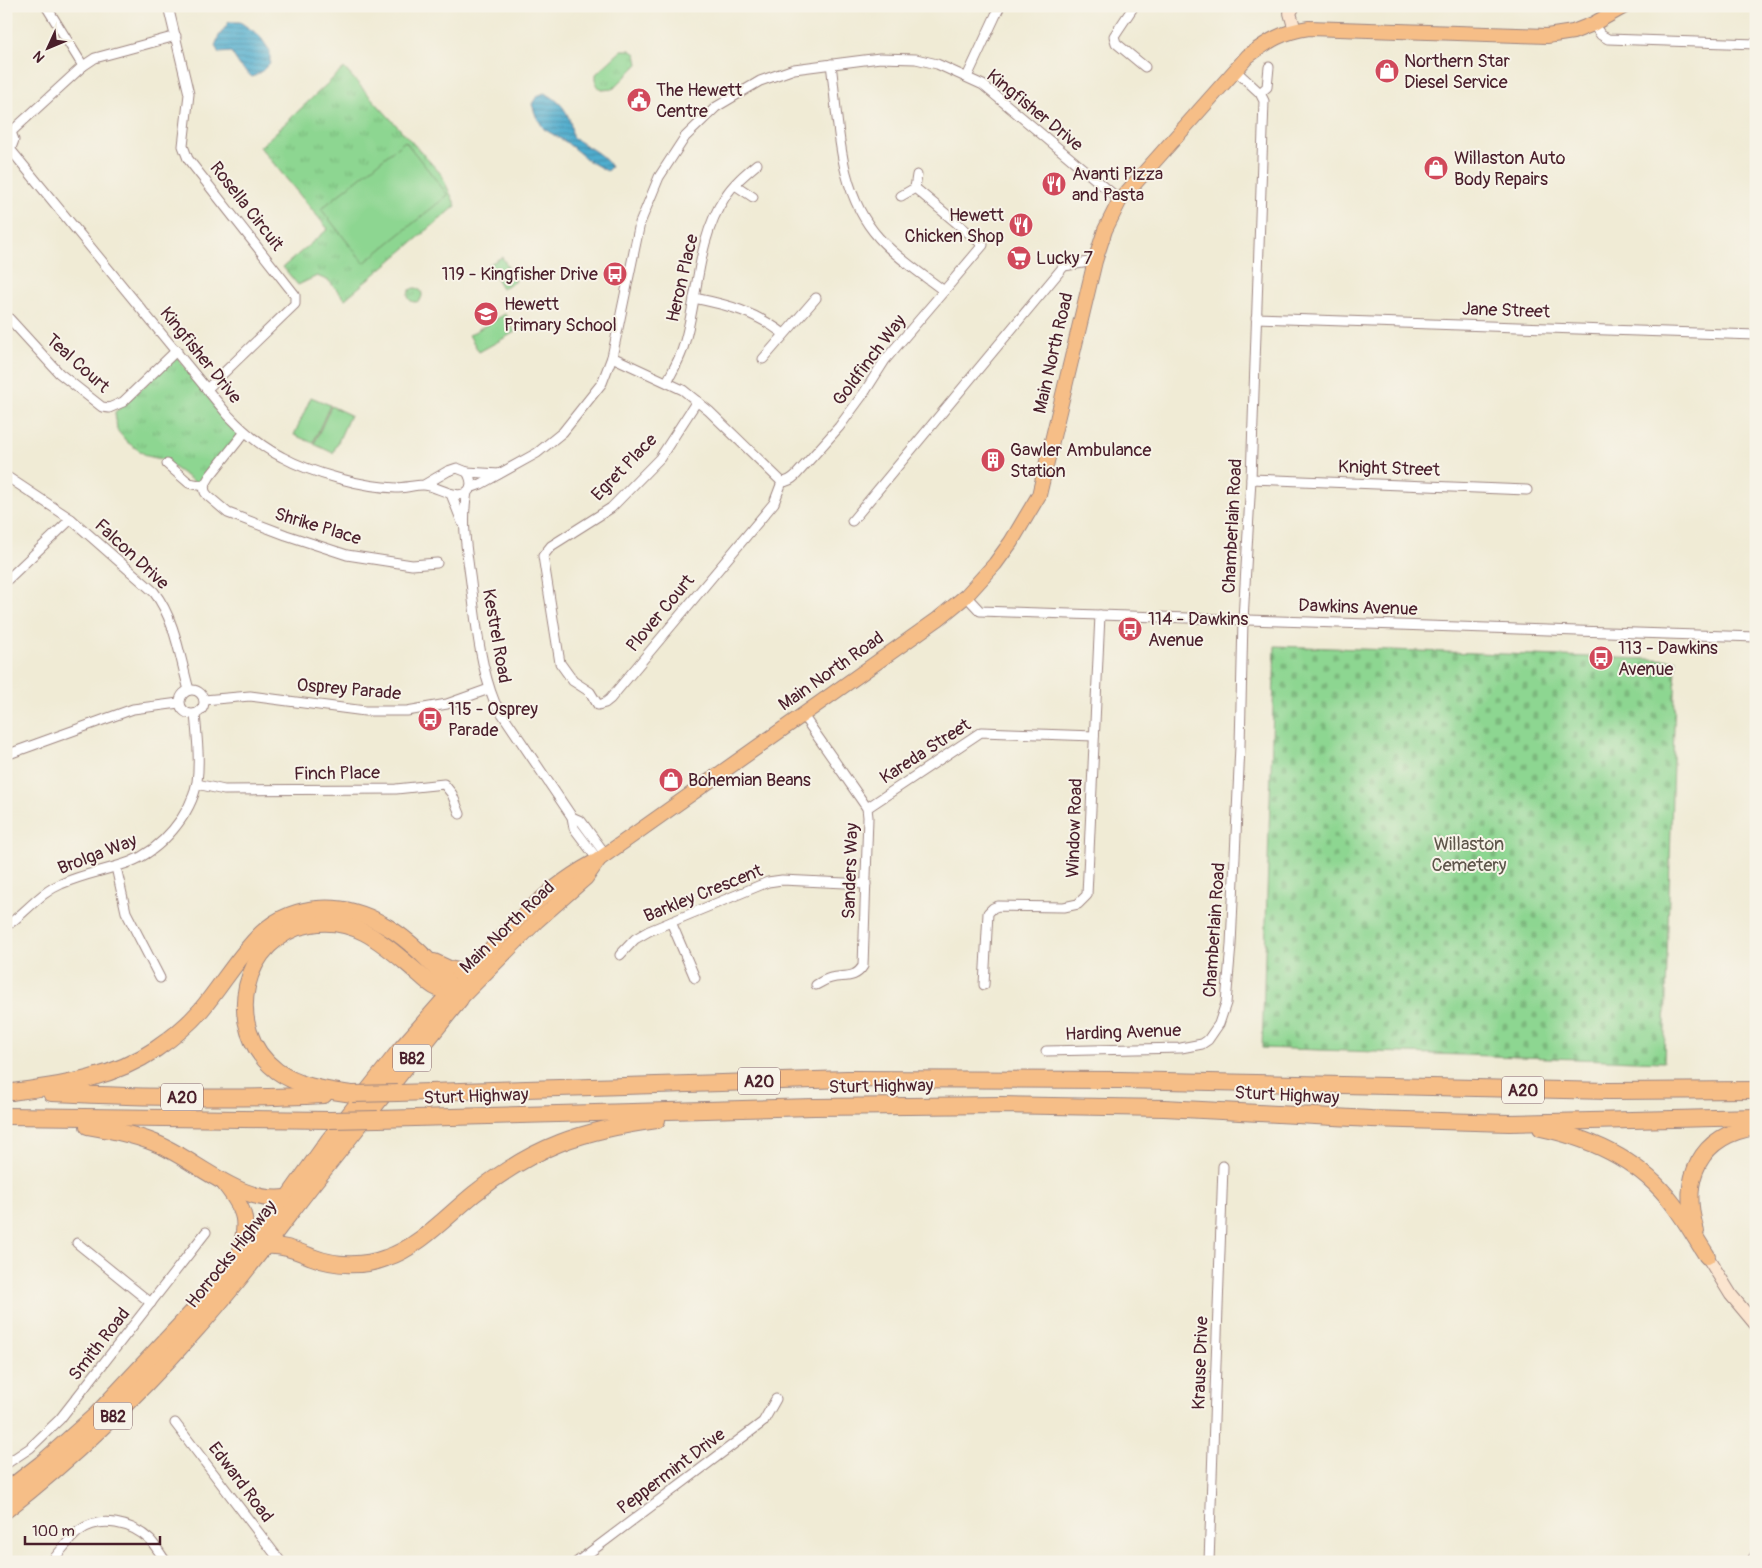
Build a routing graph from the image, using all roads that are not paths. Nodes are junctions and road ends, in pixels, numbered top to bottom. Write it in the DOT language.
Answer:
graph roads {
  1 [pos="46,6"];
  2 [pos="168,6"];
  3 [pos="1000,6"];
  4 [pos="1134,6"];
  5 [pos="1294,6"];
  6 [pos="1625,6"];
  7 [pos="1593,24"];
  8 [pos="1295,30"];
  9 [pos="176,36"];
  10 [pos="1756,44"];
  11 [pos="832,64"];
  12 [pos="83,66"];
  13 [pos="1144,66"];
  14 [pos="1268,68"];
  15 [pos="1235,70"];
  16 [pos="967,77"];
  17 [pos="1260,93"];
  18 [pos="9,131"];
  19 [pos="8,150"];
  20 [pos="757,164"];
  21 [pos="917,175"];
  22 [pos="735,185"];
  23 [pos="915,188"];
  24 [pos="901,196"];
  25 [pos="753,197"];
  26 [pos="1120,200"];
  27 [pos="1095,261"];
  28 [pos="944,290"];
  29 [pos="694,298"];
  30 [pos="816,298"];
  31 [pos="6,316"];
  32 [pos="1256,318"];
  33 [pos="784,334"];
  34 [pos="1756,334"];
  35 [pos="177,350"];
  36 [pos="612,357"];
  37 [pos="764,359"];
  38 [pos="666,382"];
  39 [pos="207,388"];
  40 [pos="697,401"];
  41 [pos="245,432"];
  42 [pos="166,464"];
  43 [pos="448,471"];
  44 [pos="467,472"];
  45 [pos="499,474"];
  46 [pos="6,476"];
  47 [pos="1251,479"];
  48 [pos="782,482"];
  49 [pos="424,485"];
  50 [pos="204,486"];
  51 [pos="468,490"];
  52 [pos="1527,490"];
  53 [pos="449,493"];
  54 [pos="71,519"];
  55 [pos="852,520"];
  56 [pos="464,527"];
  57 [pos="437,563"];
  58 [pos="6,581"];
  59 [pos="966,596"];
  60 [pos="1100,615"];
  61 [pos="1243,620"];
  62 [pos="1756,637"];
  63 [pos="558,652"];
  64 [pos="489,689"];
  65 [pos="189,690"];
  66 [pos="204,700"];
  67 [pos="180,703"];
  68 [pos="194,714"];
  69 [pos="802,714"];
  70 [pos="1094,736"];
  71 [pos="6,755"];
  72 [pos="197,784"];
  73 [pos="867,808"];
  74 [pos="460,814"];
  75 [pos="602,858"];
  76 [pos="116,867"];
  77 [pos="866,884"];
  78 [pos="671,922"];
  79 [pos="6,926"];
  80 [pos="420,953"];
  81 [pos="620,955"];
  82 [pos="468,973"];
  83 [pos="160,978"];
  84 [pos="695,978"];
  85 [pos="428,983"];
  86 [pos="816,985"];
  87 [pos="984,986"];
  88 [pos="456,995"];
  89 [pos="1202,1044"];
  90 [pos="400,1050"];
  91 [pos="1046,1051"];
  92 [pos="1756,1090"];
  93 [pos="9,1092"];
  94 [pos="352,1094"];
  95 [pos="738,1109"];
  96 [pos="6,1116"];
  97 [pos="1756,1116"];
  98 [pos="41,1117"];
  99 [pos="1509,1123"];
  100 [pos="1756,1127"];
  101 [pos="1223,1166"];
  102 [pos="226,1184"];
  103 [pos="309,1189"];
  104 [pos="287,1198"];
  105 [pos="277,1213"];
  106 [pos="277,1230"];
  107 [pos="206,1232"];
  108 [pos="76,1243"];
  109 [pos="265,1246"];
  110 [pos="302,1252"];
  111 [pos="1707,1256"];
  112 [pos="240,1258"];
  113 [pos="151,1303"];
  114 [pos="1756,1325"];
  115 [pos="776,1399"];
  116 [pos="176,1423"];
  117 [pos="6,1464"];
  118 [pos="6,1491"];
  119 [pos="6,1510"];
  120 [pos="1756,1554"];
  121 [pos="51,1562"];
  122 [pos="166,1562"];
  123 [pos="281,1562"];
  124 [pos="577,1562"];
  125 [pos="1208,1562"];
  126 [pos="1751,1562"];
  1 -- 12 [label="street"];
  2 -- 9 [label="street, Rosella Circuit"];
  3 -- 16 [label="street"];
  4 -- 13 [label="street"];
  5 -- 8 [label="main road"];
  6 -- 7 [label="main road, Main North Road"];
  7 -- 8 [label="main road, Main North Road"];
  7 -- 10 [label="street"];
  8 -- 15 [label="main road, Main North Road"];
  9 -- 12 [label="street"];
  9 -- 39 [label="street, Rosella Circuit"];
  11 -- 16 [label="street, Kingfisher Drive"];
  11 -- 28 [label="street"];
  11 -- 36 [label="street, Kingfisher Drive"];
  12 -- 18 [label="street"];
  14 -- 17 [label="street, Chamberlain Road"];
  15 -- 17 [label="street"];
  15 -- 26 [label="main road, Main North Road"];
  16 -- 26 [label="street, Kingfisher Drive"];
  17 -- 32 [label="street, Chamberlain Road"];
  18 -- 19 [label="street"];
  19 -- 35 [label="street, Kingfisher Drive"];
  20 -- 22 [label="street, Heron Place"];
  21 -- 23 [label="street"];
  22 -- 25 [label="street"];
  22 -- 29 [label="street, Heron Place"];
  23 -- 24 [label="street"];
  23 -- 28 [label="street, Goldfinch Way"];
  26 -- 27 [label="main road, Main North Road"];
  27 -- 55 [label="street"];
  27 -- 59 [label="main road, Main North Road"];
  28 -- 48 [label="street, Goldfinch Way"];
  29 -- 33 [label="street"];
  29 -- 38 [label="street, Heron Place"];
  30 -- 33 [label="street"];
  31 -- 35 [label="street, Teal Court"];
  32 -- 34 [label="street, Jane Street"];
  32 -- 47 [label="street, Chamberlain Road"];
  33 -- 37 [label="street"];
  35 -- 39 [label="street, Kingfisher Drive"];
  36 -- 38 [label="street"];
  36 -- 45 [label="street, Kingfisher Drive"];
  38 -- 40 [label="street"];
  39 -- 41 [label="street, Kingfisher Drive"];
  40 -- 48 [label="street"];
  40 -- 63 [label="street, Egret Place"];
  41 -- 49 [label="street, Kingfisher Drive"];
  41 -- 50 [label="street"];
  42 -- 50 [label="street"];
  43 -- 44 [label="street"];
  43 -- 49 [label="street, Kingfisher Drive"];
  43 -- 53 [label="street"];
  44 -- 45 [label="street"];
  44 -- 51 [label="street"];
  45 -- 51 [label="street, Kingfisher Drive"];
  46 -- 54 [label="street, Falcon Drive"];
  47 -- 52 [label="street, Knight Street"];
  47 -- 61 [label="street, Chamberlain Road"];
  48 -- 63 [label="street, Plover Court"];
  49 -- 53 [label="street, Kingfisher Drive"];
  50 -- 57 [label="street, Shrike Place"];
  51 -- 53 [label="street"];
  51 -- 56 [label="street, Kestrel Road"];
  53 -- 56 [label="street, Kestrel Road"];
  54 -- 58 [label="street"];
  54 -- 65 [label="street, Falcon Drive"];
  56 -- 64 [label="street, Kestrel Road"];
  59 -- 60 [label="street, Dawkins Avenue"];
  59 -- 69 [label="main road, Main North Road"];
  60 -- 61 [label="street, Dawkins Avenue"];
  60 -- 70 [label="street, Window Road"];
  61 -- 62 [label="street, Dawkins Avenue"];
  61 -- 89 [label="street, Chamberlain Road"];
  64 -- 66 [label="street, Osprey Parade"];
  64 -- 75 [label="street, Kestrel Road"];
  65 -- 66 [label="street"];
  65 -- 67 [label="street"];
  66 -- 68 [label="street"];
  67 -- 68 [label="street"];
  67 -- 71 [label="street"];
  68 -- 72 [label="street, Brolga Way"];
  69 -- 73 [label="street, Sanders Way"];
  69 -- 75 [label="main road, Main North Road"];
  70 -- 73 [label="street, Kareda Street"];
  70 -- 87 [label="street, Window Road"];
  72 -- 74 [label="street, Finch Place"];
  72 -- 76 [label="street, Brolga Way"];
  73 -- 77 [label="street, Sanders Way"];
  75 -- 82 [label="main road, Main North Road"];
  75 -- 88 [label="main road, Main North Road"];
  76 -- 79 [label="street, Brolga Way"];
  76 -- 83 [label="street"];
  77 -- 78 [label="street, Barkley Crescent"];
  77 -- 86 [label="street, Sanders Way"];
  78 -- 81 [label="street, Barkley Crescent"];
  78 -- 84 [label="street"];
  80 -- 82 [label="highway"];
  80 -- 88 [label="highway"];
  80 -- 93 [label="highway"];
  82 -- 88 [label="main road, Main North Road"];
  85 -- 88 [label="highway"];
  85 -- 90 [label="highway"];
  85 -- 94 [label="highway"];
  88 -- 90 [label="highway, Horrocks Highway / B82"];
  88 -- 103 [label="highway, Horrocks Highway / B82"];
  89 -- 91 [label="street, Harding Avenue"];
  90 -- 104 [label="highway, Horrocks Highway / B82"];
  92 -- 94 [label="highway, Sturt Highway / A20, bridge"];
  93 -- 94 [label="highway, Sturt Highway / A20"];
  95 -- 98 [label="highway, Sturt Highway / A20, bridge"];
  95 -- 99 [label="highway, Sturt Highway / A20"];
  95 -- 110 [label="highway"];
  96 -- 98 [label="highway, Sturt Highway / A20"];
  97 -- 99 [label="highway, Sturt Highway / A20"];
  98 -- 102 [label="highway"];
  99 -- 111 [label="highway"];
  100 -- 111 [label="highway"];
  101 -- 125 [label="street, Krause Drive"];
  102 -- 104 [label="highway"];
  102 -- 112 [label="highway"];
  103 -- 104 [label="highway"];
  103 -- 106 [label="highway, Horrocks Highway / B82"];
  104 -- 105 [label="highway, Horrocks Highway / B82"];
  105 -- 106 [label="highway"];
  105 -- 112 [label="highway, Horrocks Highway / B82"];
  106 -- 109 [label="highway, Horrocks Highway / B82"];
  106 -- 110 [label="highway"];
  107 -- 113 [label="street, Smith Road"];
  108 -- 113 [label="street"];
  109 -- 110 [label="highway"];
  109 -- 119 [label="highway, Horrocks Highway / B82"];
  111 -- 114 [label="main road"];
  112 -- 118 [label="highway, Horrocks Highway / B82"];
  113 -- 117 [label="street, Smith Road"];
  115 -- 124 [label="street, Peppermint Drive"];
  116 -- 123 [label="street, Edward Road"];
  120 -- 126 [label="street"];
  121 -- 122 [label="street"];
}
